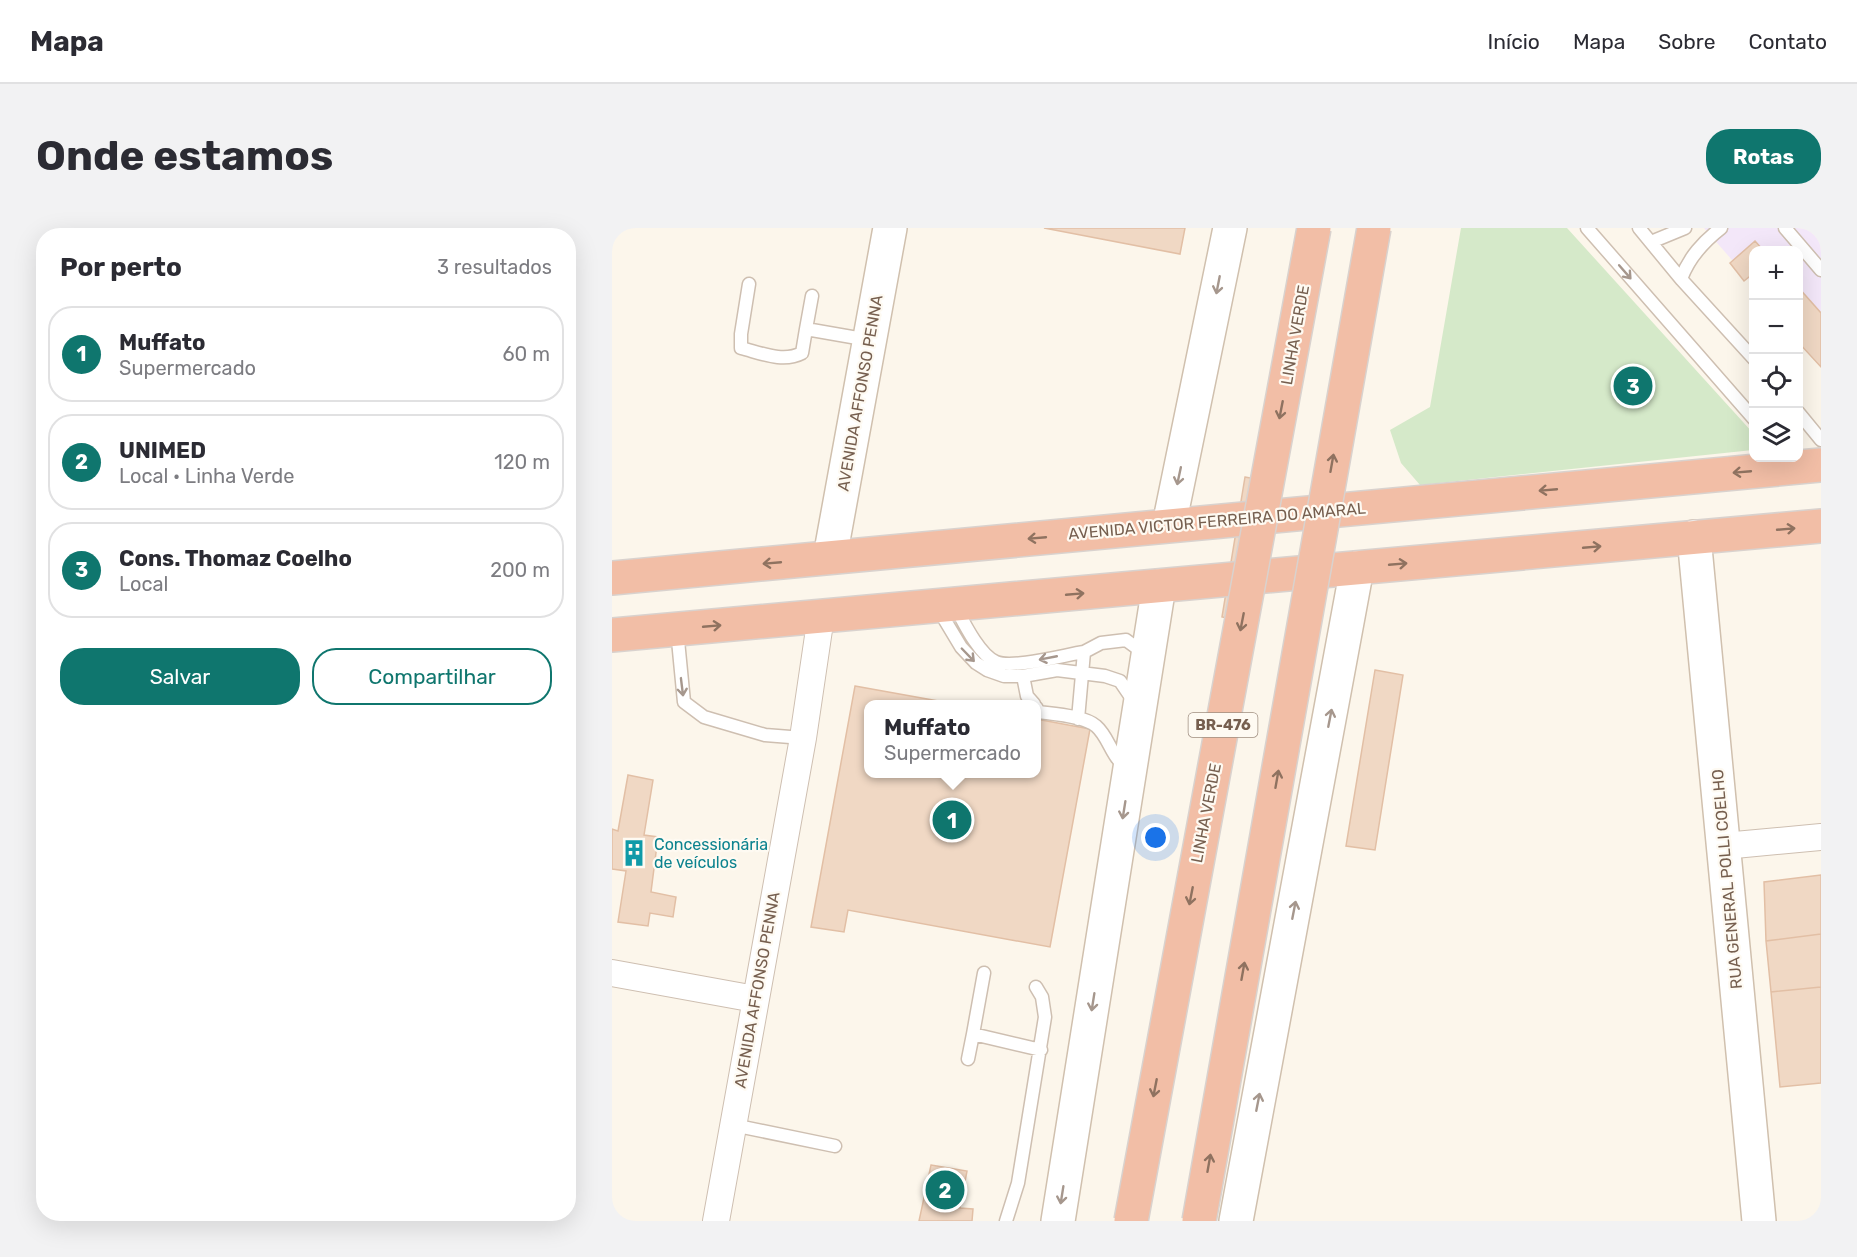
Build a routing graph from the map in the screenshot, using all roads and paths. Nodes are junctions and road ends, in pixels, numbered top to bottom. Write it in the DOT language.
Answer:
graph roads {
  1 [pos="890,228"];
  2 [pos="1230,228"];
  3 [pos="1314,228"];
  4 [pos="1374,228"];
  5 [pos="1587,228"];
  6 [pos="1640,228"];
  7 [pos="1685,228"];
  8 [pos="1721,228"];
  9 [pos="1785,228"];
  10 [pos="1651,242"];
  11 [pos="1821,270"];
  12 [pos="1681,279"];
  13 [pos="749,284"];
  14 [pos="813,296"];
  15 [pos="806,329"];
  16 [pos="870,340"];
  17 [pos="1749,354"];
  18 [pos="1749,403"];
  19 [pos="1803,418"];
  20 [pos="1821,440"];
  21 [pos="1798,463"];
  22 [pos="1169,525"];
  23 [pos="1821,526"];
  24 [pos="1694,537"];
  25 [pos="830,557"];
  26 [pos="1358,568"];
  27 [pos="612,578"];
  28 [pos="1159,586"];
  29 [pos="946,605"];
  30 [pos="821,616"];
  31 [pos="677,629"];
  32 [pos="612,635"];
  33 [pos="1083,651"];
  34 [pos="1147,666"];
  35 [pos="1082,674"];
  36 [pos="1023,676"];
  37 [pos="1030,700"];
  38 [pos="1140,710"];
  39 [pos="1041,712"];
  40 [pos="1078,719"];
  41 [pos="802,738"];
  42 [pos="1130,771"];
  43 [pos="1821,837"];
  44 [pos="1724,846"];
  45 [pos="612,973"];
  46 [pos="984,974"];
  47 [pos="1036,987"];
  48 [pos="755,999"];
  49 [pos="974,1034"];
  50 [pos="1041,1050"];
  51 [pos="968,1059"];
  52 [pos="733,1125"];
  53 [pos="835,1146"];
  54 [pos="716,1221"];
  55 [pos="1006,1221"];
  56 [pos="1058,1221"];
  57 [pos="1131,1221"];
  58 [pos="1199,1221"];
  59 [pos="1236,1221"];
  60 [pos="1759,1221"];
  1 -- 16 [label="main road, AVENIDA AFFONSO PENNA"];
  2 -- 22 [label="main road, one-way"];
  3 -- 57 [label="highway, LINHA VERDE / BR-476, one-way, bridge"];
  58 -- 4 [label="highway, one-way, bridge"];
  5 -- 18 [label="lane, one-way"];
  6 -- 10 [label="lane"];
  7 -- 10 [label="lane"];
  8 -- 12 [label="lane"];
  9 -- 11 [label="lane"];
  10 -- 12 [label="lane"];
  12 -- 17 [label="lane"];
  13 -- 15 [label="lane"];
  14 -- 15 [label="lane"];
  15 -- 16 [label="lane"];
  16 -- 25 [label="main road, AVENIDA AFFONSO PENNA"];
  19 -- 20 [label="lane"];
  21 -- 22 [label="highway, AVENIDA VICTOR FERREIRA DO AMARAL, one-way"];
  22 -- 25 [label="highway, AVENIDA VICTOR FERREIRA DO AMARAL, one-way"];
  24 -- 23 [label="highway, one-way"];
  26 -- 24 [label="highway, one-way"];
  24 -- 44 [label="main road, RUA GENERAL POLLI COELHO"];
  25 -- 27 [label="highway, AVENIDA VICTOR FERREIRA DO AMARAL, one-way"];
  26 -- 28 [label="highway"];
  59 -- 26 [label="main road, one-way"];
  29 -- 28 [label="highway, one-way"];
  28 -- 34 [label="main road"];
  29 -- 30 [label="highway"];
  33 -- 29 [label="lane, one-way"];
  29 -- 36 [label="lane, one-way"];
  31 -- 30 [label="highway, one-way"];
  30 -- 41 [label="street, AVENIDA AFFONSO PENNA"];
  31 -- 32 [label="highway"];
  31 -- 41 [label="lane, one-way"];
  33 -- 34 [label="lane"];
  33 -- 35 [label="lane"];
  34 -- 38 [label="main road"];
  35 -- 36 [label="lane"];
  35 -- 38 [label="lane"];
  35 -- 40 [label="lane"];
  36 -- 37 [label="lane"];
  38 -- 42 [label="main road"];
  39 -- 40 [label="lane"];
  40 -- 42 [label="lane"];
  41 -- 48 [label="street, AVENIDA AFFONSO PENNA"];
  42 -- 56 [label="main road, one-way"];
  43 -- 44 [label="street"];
  44 -- 60 [label="main road, RUA GENERAL POLLI COELHO"];
  45 -- 48 [label="street"];
  46 -- 49 [label="lane"];
  47 -- 50 [label="lane"];
  48 -- 52 [label="street, AVENIDA AFFONSO PENNA"];
  49 -- 50 [label="lane"];
  49 -- 51 [label="lane"];
  50 -- 55 [label="lane"];
  52 -- 53 [label="lane"];
  52 -- 54 [label="street, AVENIDA AFFONSO PENNA"];
}
